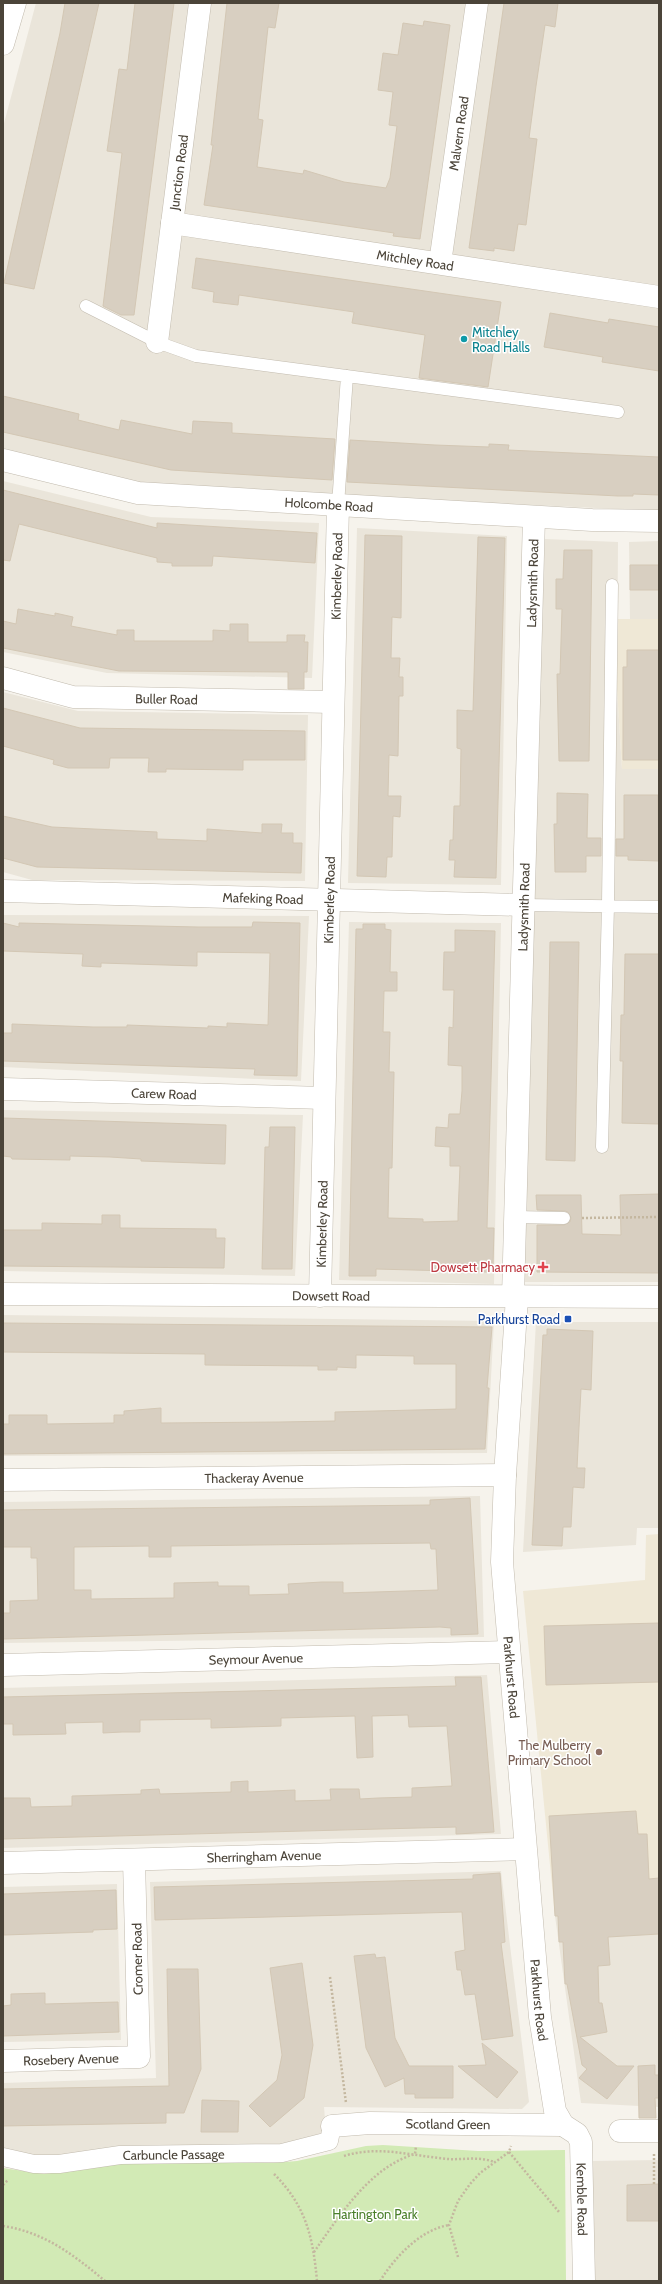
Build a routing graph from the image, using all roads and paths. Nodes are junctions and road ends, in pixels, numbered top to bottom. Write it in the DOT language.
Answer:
graph roads {
  1 [pos="15,3"];
  2 [pos="200,3"];
  3 [pos="477,3"];
  4 [pos="3,44"];
  5 [pos="172,223"];
  6 [pos="440,263"];
  7 [pos="659,297"];
  8 [pos="86,306"];
  9 [pos="157,342"];
  10 [pos="347,376"];
  11 [pos="618,412"];
  12 [pos="3,460"];
  13 [pos="338,505"];
  14 [pos="534,517"];
  15 [pos="659,521"];
  16 [pos="612,585"];
  17 [pos="3,678"];
  18 [pos="333,702"];
  19 [pos="3,892"];
  20 [pos="328,900"];
  21 [pos="523,905"];
  22 [pos="608,905"];
  23 [pos="659,907"];
  24 [pos="3,1089"];
  25 [pos="324,1098"];
  26 [pos="602,1147"];
  27 [pos="515,1217"];
  28 [pos="659,1217"];
  29 [pos="564,1218"];
  30 [pos="3,1294"];
  31 [pos="320,1296"];
  32 [pos="515,1297"];
  33 [pos="659,1297"];
  34 [pos="505,1475"];
  35 [pos="3,1480"];
  36 [pos="509,1652"];
  37 [pos="3,1665"];
  38 [pos="525,1849"];
  39 [pos="134,1860"];
  40 [pos="3,1863"];
  41 [pos="330,1977"];
  42 [pos="139,2057"];
  43 [pos="3,2061"];
  44 [pos="563,2125"];
  45 [pos="340,2126"];
  46 [pos="620,2131"];
  47 [pos="657,2131"];
  48 [pos="416,2141"];
  49 [pos="511,2145"];
  50 [pos="509,2152"];
  51 [pos="415,2154"];
  52 [pos="256,2155"];
  53 [pos="3,2157"];
  54 [pos="339,2158"];
  55 [pos="494,2162"];
  56 [pos="269,2170"];
  57 [pos="278,2170"];
  58 [pos="654,2184"];
  59 [pos="564,2215"];
  60 [pos="449,2225"];
  61 [pos="3,2226"];
  62 [pos="314,2252"];
  63 [pos="458,2258"];
  64 [pos="105,2281"];
  65 [pos="317,2281"];
  66 [pos="380,2281"];
  67 [pos="584,2281"];
  1 -- 4 [label="street"];
  2 -- 5 [label="street, Junction Road"];
  3 -- 6 [label="street, Malvern Road"];
  5 -- 6 [label="street, Mitchley Road"];
  5 -- 9 [label="street, Junction Road"];
  6 -- 7 [label="street, Mitchley Road"];
  8 -- 9 [label="lane"];
  9 -- 10 [label="lane"];
  10 -- 11 [label="lane"];
  10 -- 13 [label="lane"];
  12 -- 13 [label="street, Holcombe Road"];
  13 -- 14 [label="street, Holcombe Road"];
  13 -- 18 [label="street, Kimberley Road"];
  14 -- 15 [label="street, Holcombe Road"];
  14 -- 21 [label="street, Ladysmith Road"];
  16 -- 22 [label="lane"];
  17 -- 18 [label="street, Buller Road"];
  18 -- 20 [label="street, Kimberley Road"];
  19 -- 20 [label="street, Mafeking Road"];
  20 -- 21 [label="street, Mafeking Road"];
  20 -- 25 [label="street, Kimberley Road"];
  21 -- 22 [label="lane"];
  21 -- 27 [label="street, Ladysmith Road"];
  22 -- 23 [label="lane"];
  22 -- 26 [label="lane"];
  24 -- 25 [label="street, Carew Road"];
  25 -- 31 [label="street, Kimberley Road"];
  27 -- 29 [label="lane"];
  27 -- 32 [label="street, Ladysmith Road"];
  28 -- 29 [label="path"];
  30 -- 31 [label="street, Dowsett Road"];
  31 -- 32 [label="street, Dowsett Road"];
  32 -- 33 [label="street, Dowsett Road"];
  32 -- 34 [label="street, Parkhurst Road"];
  34 -- 35 [label="street, Thackeray Avenue"];
  34 -- 36 [label="street, Parkhurst Road"];
  36 -- 37 [label="street, Seymour Avenue"];
  36 -- 38 [label="street, Parkhurst Road"];
  38 -- 39 [label="street, Sherringham Avenue"];
  38 -- 44 [label="street, Parkhurst Road"];
  39 -- 40 [label="street, Sherringham Avenue"];
  39 -- 42 [label="street, Cromer Road"];
  41 -- 45 [label="path"];
  42 -- 43 [label="street, Rosebery Avenue"];
  44 -- 45 [label="street, Scotland Green"];
  44 -- 67 [label="street, Kemble Road"];
  45 -- 52 [label="street, Carbuncle Passage"];
  46 -- 47 [label="street"];
  47 -- 58 [label="path"];
  48 -- 51 [label="path"];
  49 -- 50 [label="path"];
  50 -- 55 [label="path"];
  50 -- 59 [label="path"];
  51 -- 54 [label="path"];
  51 -- 55 [label="path"];
  51 -- 62 [label="path"];
  52 -- 53 [label="street, Carbuncle Passage"];
  52 -- 56 [label="path"];
  55 -- 60 [label="path"];
  56 -- 57 [label="path"];
  56 -- 62 [label="path"];
  60 -- 63 [label="path"];
  60 -- 66 [label="path"];
  61 -- 64 [label="path"];
  62 -- 65 [label="path"];
}
